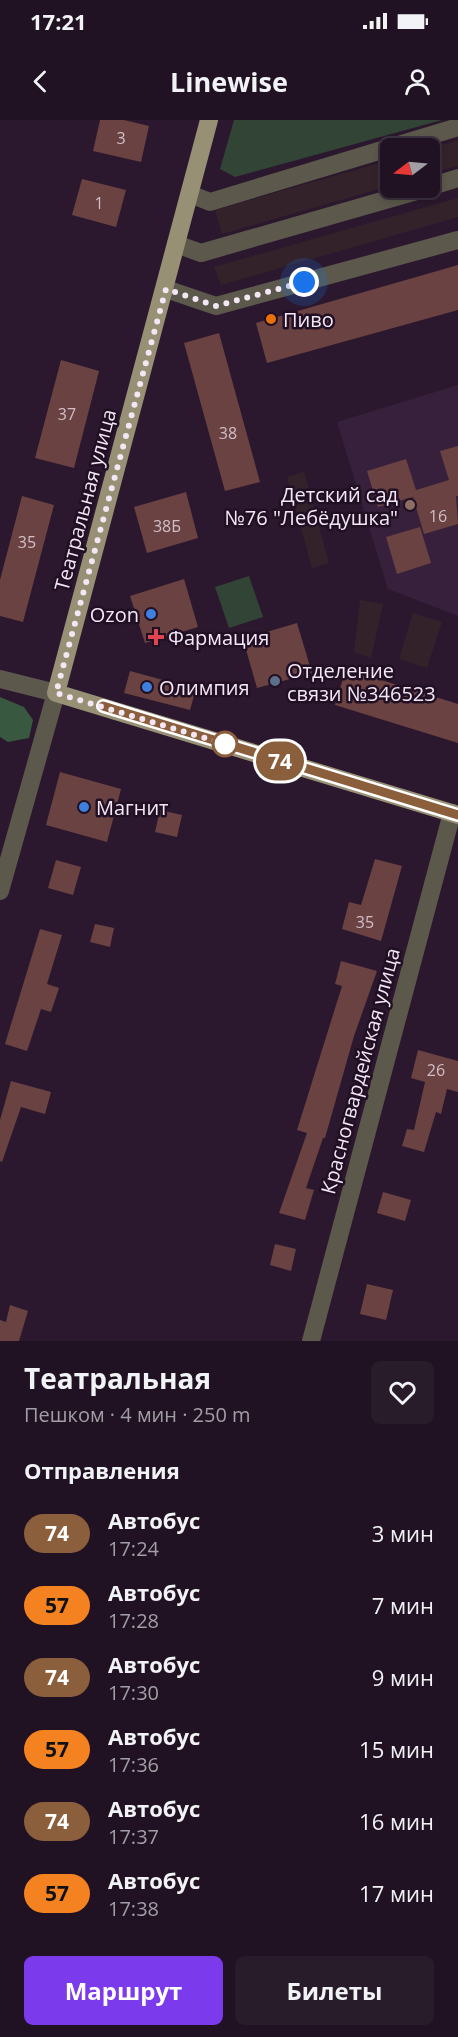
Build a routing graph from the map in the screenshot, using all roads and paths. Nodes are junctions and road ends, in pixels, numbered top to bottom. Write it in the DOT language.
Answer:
graph roads {
  1 [pos="209,120"];
  2 [pos="458,127"];
  3 [pos="458,178"];
  4 [pos="440,183"];
  5 [pos="190,194"];
  6 [pos="390,198"];
  7 [pos="458,240"];
  8 [pos="176,244"];
  9 [pos="166,289"];
  10 [pos="0,679"];
  11 [pos="56,693"];
  12 [pos="455,814"];
  13 [pos="0,891"];
  14 [pos="311,1341"];
  1 -- 5 [label="main road, Театральная улица"];
  2 -- 5 [label="street"];
  3 -- 4 [label="street"];
  5 -- 8 [label="main road, Театральная улица"];
  6 -- 8 [label="street"];
  7 -- 9 [label="street"];
  8 -- 9 [label="main road, Театральная улица"];
  9 -- 11 [label="main road, Театральная улица"];
  10 -- 11 [label="street"];
  11 -- 12 [label="main road"];
  11 -- 13 [label="street, Театральная улица"];
  12 -- 14 [label="street, Красногвардейская улица"];
}
